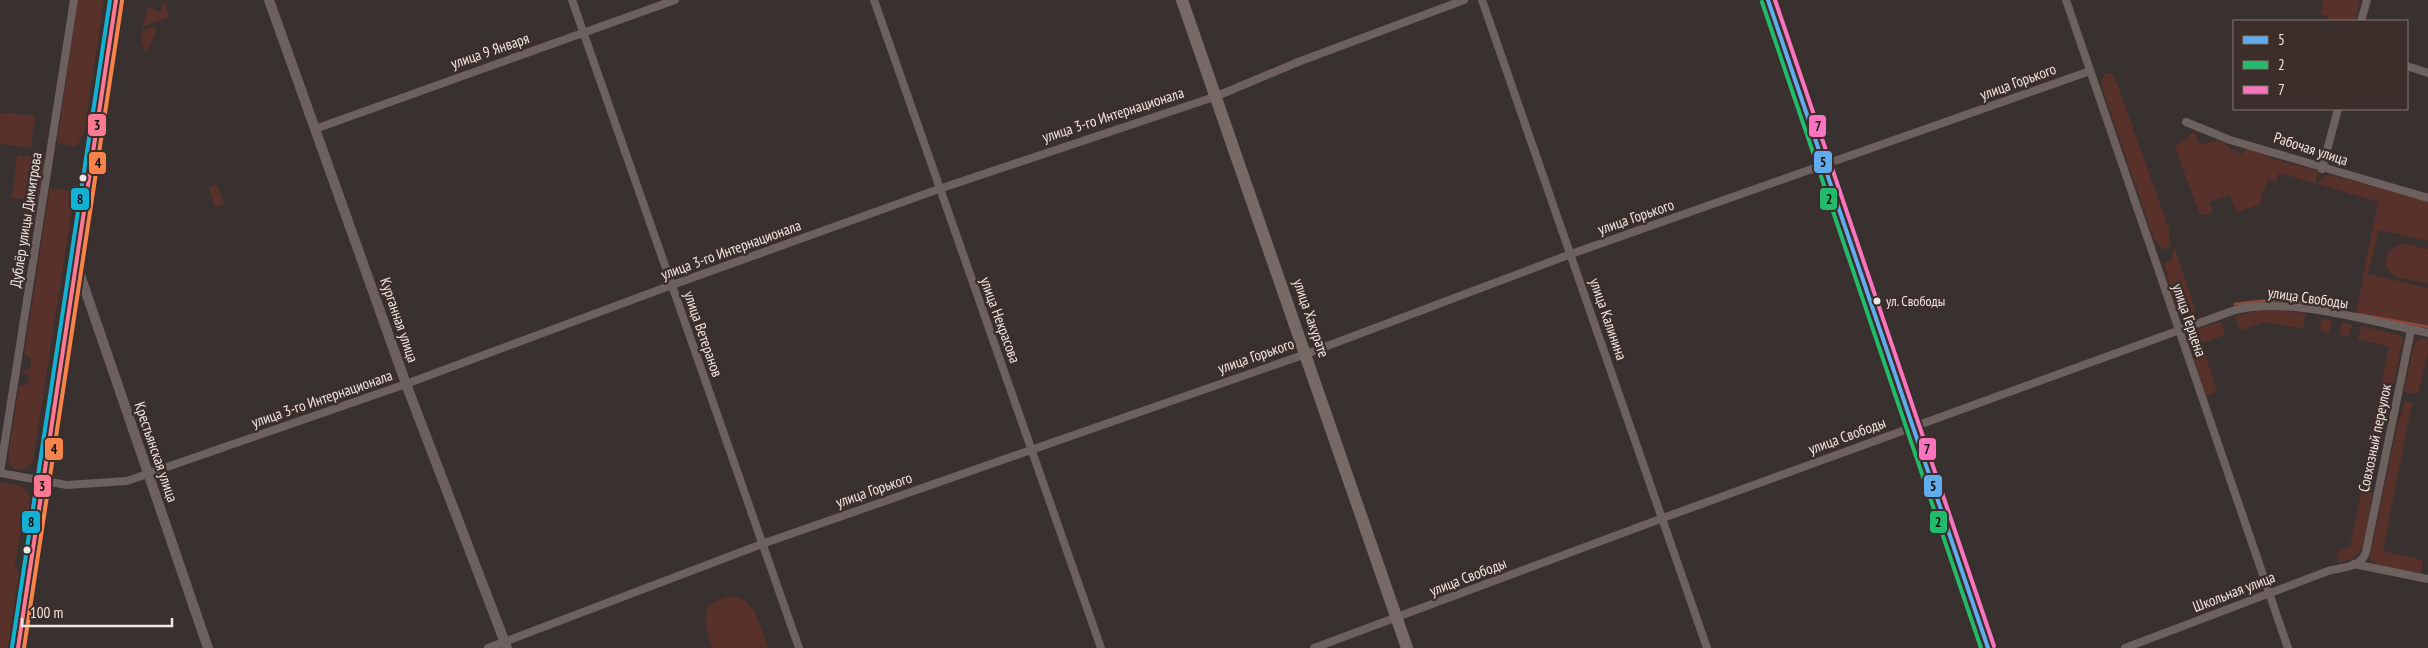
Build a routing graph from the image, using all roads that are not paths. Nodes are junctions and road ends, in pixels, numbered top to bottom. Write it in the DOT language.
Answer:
graph roads {
  1 [pos="74,0"];
  2 [pos="116,0"];
  3 [pos="269,0"];
  4 [pos="572,0"];
  5 [pos="675,0"];
  6 [pos="874,0"];
  7 [pos="1182,0"];
  8 [pos="1464,0"];
  9 [pos="1482,0"];
  10 [pos="1768,0"];
  11 [pos="2066,0"];
  12 [pos="2367,0"];
  13 [pos="2361,20"];
  14 [pos="584,32"];
  15 [pos="2408,66"];
  16 [pos="2090,71"];
  17 [pos="2428,73"];
  18 [pos="1217,96"];
  19 [pos="2338,110"];
  20 [pos="2186,122"];
  21 [pos="315,129"];
  22 [pos="1823,166"];
  23 [pos="2322,168"];
  24 [pos="939,189"];
  25 [pos="2428,198"];
  26 [pos="1571,254"];
  27 [pos="77,266"];
  28 [pos="672,285"];
  29 [pos="2177,330"];
  30 [pos="2412,330"];
  31 [pos="2428,333"];
  32 [pos="1306,354"];
  33 [pos="406,384"];
  34 [pos="1912,427"];
  35 [pos="1032,450"];
  36 [pos="0,473"];
  37 [pos="147,474"];
  38 [pos="43,479"];
  39 [pos="1662,518"];
  40 [pos="762,544"];
  41 [pos="2366,552"];
  42 [pos="2354,564"];
  43 [pos="2428,578"];
  44 [pos="2269,593"];
  45 [pos="1398,618"];
  46 [pos="506,645"];
  47 [pos="18,648"];
  48 [pos="208,648"];
  49 [pos="488,648"];
  50 [pos="799,648"];
  51 [pos="1101,648"];
  52 [pos="1314,648"];
  53 [pos="1407,648"];
  54 [pos="1707,648"];
  55 [pos="1988,648"];
  56 [pos="2125,648"];
  57 [pos="2288,648"];
  1 -- 36 [label="street, Дублёр улицы Димитрова"];
  2 -- 27 [label="main road"];
  3 -- 21 [label="street, Курганная улица"];
  4 -- 14 [label="street, улица Ветеранов"];
  5 -- 14 [label="street, улица 9 Января"];
  6 -- 24 [label="street, улица Некрасова"];
  7 -- 18 [label="main road, улица Хакурате"];
  8 -- 18 [label="street, улица 3-го Интернационала"];
  9 -- 26 [label="street, улица Калинина"];
  10 -- 22 [label="street"];
  11 -- 16 [label="street, улица Герцена"];
  12 -- 13 [label="street"];
  14 -- 21 [label="street, улица 9 Января"];
  14 -- 28 [label="street, улица Ветеранов"];
  15 -- 17 [label="street"];
  16 -- 22 [label="street, улица Горького"];
  16 -- 29 [label="street, улица Герцена"];
  18 -- 24 [label="street, улица 3-го Интернационала"];
  18 -- 32 [label="main road, улица Хакурате"];
  19 -- 23 [label="street"];
  20 -- 23 [label="street, Рабочая улица"];
  21 -- 33 [label="street, Курганная улица"];
  22 -- 26 [label="street, улица Горького"];
  22 -- 34 [label="street"];
  23 -- 25 [label="street, Рабочая улица"];
  24 -- 28 [label="street, улица 3-го Интернационала"];
  24 -- 35 [label="street, улица Некрасова"];
  26 -- 32 [label="street, улица Горького"];
  26 -- 39 [label="street, улица Калинина"];
  27 -- 37 [label="street, Крестьянская улица"];
  27 -- 38 [label="main road"];
  28 -- 33 [label="street, улица 3-го Интернационала"];
  28 -- 40 [label="street, улица Ветеранов"];
  29 -- 30 [label="street, улица Свободы"];
  29 -- 34 [label="street, улица Свободы"];
  29 -- 44 [label="street, улица Герцена"];
  30 -- 31 [label="street, улица Свободы"];
  30 -- 41 [label="street, Совхозный переулок"];
  32 -- 35 [label="street, улица Горького"];
  32 -- 45 [label="main road, улица Хакурате"];
  33 -- 37 [label="street, улица 3-го Интернационала"];
  33 -- 46 [label="street, Курганная улица"];
  34 -- 39 [label="street, улица Свободы"];
  34 -- 55 [label="street"];
  35 -- 40 [label="street, улица Горького"];
  35 -- 51 [label="street, улица Некрасова"];
  36 -- 38 [label="street, улица 3-го Интернационала"];
  37 -- 38 [label="street, улица 3-го Интернационала"];
  37 -- 48 [label="street, Крестьянская улица"];
  38 -- 47 [label="main road"];
  39 -- 45 [label="street, улица Свободы"];
  39 -- 54 [label="street, улица Калинина"];
  40 -- 46 [label="street, улица Горького"];
  40 -- 50 [label="street, улица Ветеранов"];
  41 -- 42 [label="street, Школьная улица"];
  42 -- 43 [label="street, Школьная улица"];
  42 -- 44 [label="street, Школьная улица"];
  44 -- 56 [label="street, Школьная улица"];
  44 -- 57 [label="street, улица Герцена"];
  45 -- 52 [label="street, улица Свободы"];
  45 -- 53 [label="main road, улица Хакурате"];
  46 -- 49 [label="street, улица Горького"];
}
